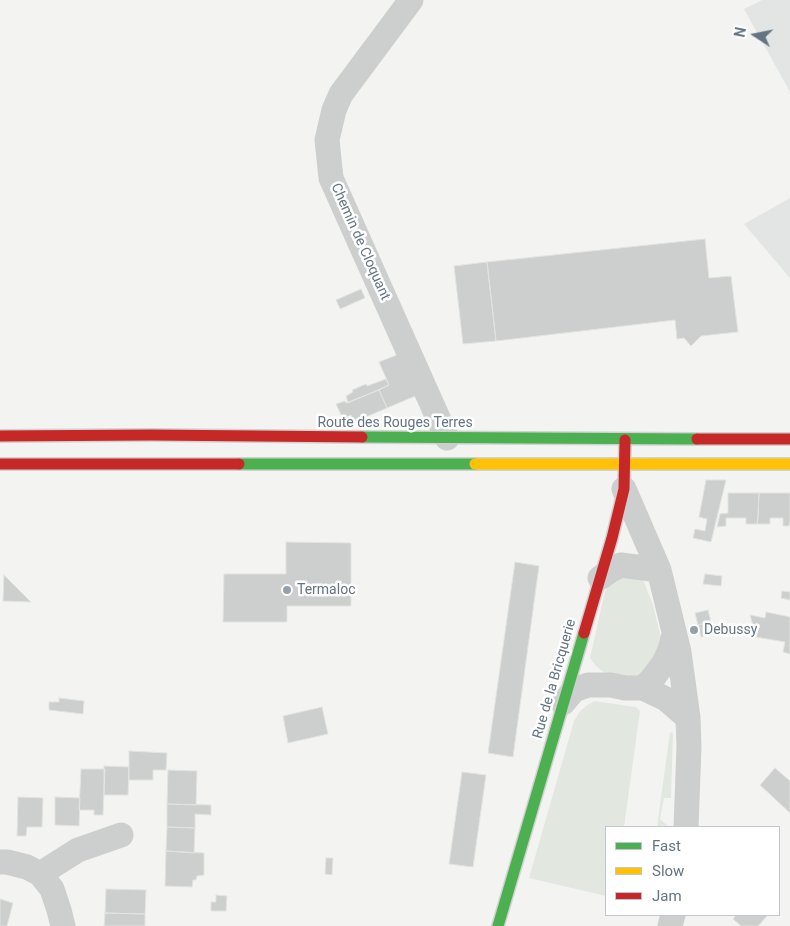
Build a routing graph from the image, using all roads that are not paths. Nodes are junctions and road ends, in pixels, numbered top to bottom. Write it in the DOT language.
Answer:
graph roads {
  1 [pos="412,0"];
  2 [pos="0,436"];
  3 [pos="447,438"];
  4 [pos="625,439"];
  5 [pos="790,439"];
  6 [pos="0,464"];
  7 [pos="625,464"];
  8 [pos="790,464"];
  9 [pos="624,489"];
  10 [pos="659,570"];
  11 [pos="600,578"];
  12 [pos="674,631"];
  13 [pos="580,646"];
  14 [pos="611,685"];
  15 [pos="643,688"];
  16 [pos="563,703"];
  17 [pos="688,718"];
  18 [pos="686,826"];
  19 [pos="121,835"];
  20 [pos="0,862"];
  21 [pos="40,874"];
  22 [pos="63,926"];
  23 [pos="498,926"];
  1 -- 3 [label="street, Chemin de Cloquant"];
  2 -- 3 [label="main road, Route des Rouges Terres"];
  3 -- 4 [label="main road, Route des Rouges Terres"];
  4 -- 5 [label="main road, Route des Rouges Terres"];
  4 -- 7 [label="main road, Rue de la Bricquerie"];
  6 -- 7 [label="main road"];
  7 -- 8 [label="main road"];
  7 -- 9 [label="main road, Rue de la Bricquerie"];
  9 -- 10 [label="street"];
  9 -- 11 [label="main road, Rue de la Bricquerie"];
  10 -- 11 [label="street"];
  10 -- 12 [label="street"];
  11 -- 13 [label="main road, Rue de la Bricquerie"];
  12 -- 15 [label="street"];
  12 -- 17 [label="street"];
  13 -- 14 [label="street"];
  13 -- 16 [label="main road, Rue de la Bricquerie"];
  14 -- 15 [label="street"];
  14 -- 16 [label="street"];
  15 -- 17 [label="street"];
  16 -- 23 [label="main road, Rue de la Bricquerie"];
  17 -- 18 [label="street"];
  19 -- 21 [label="street"];
  20 -- 21 [label="street"];
  21 -- 22 [label="street"];
}
